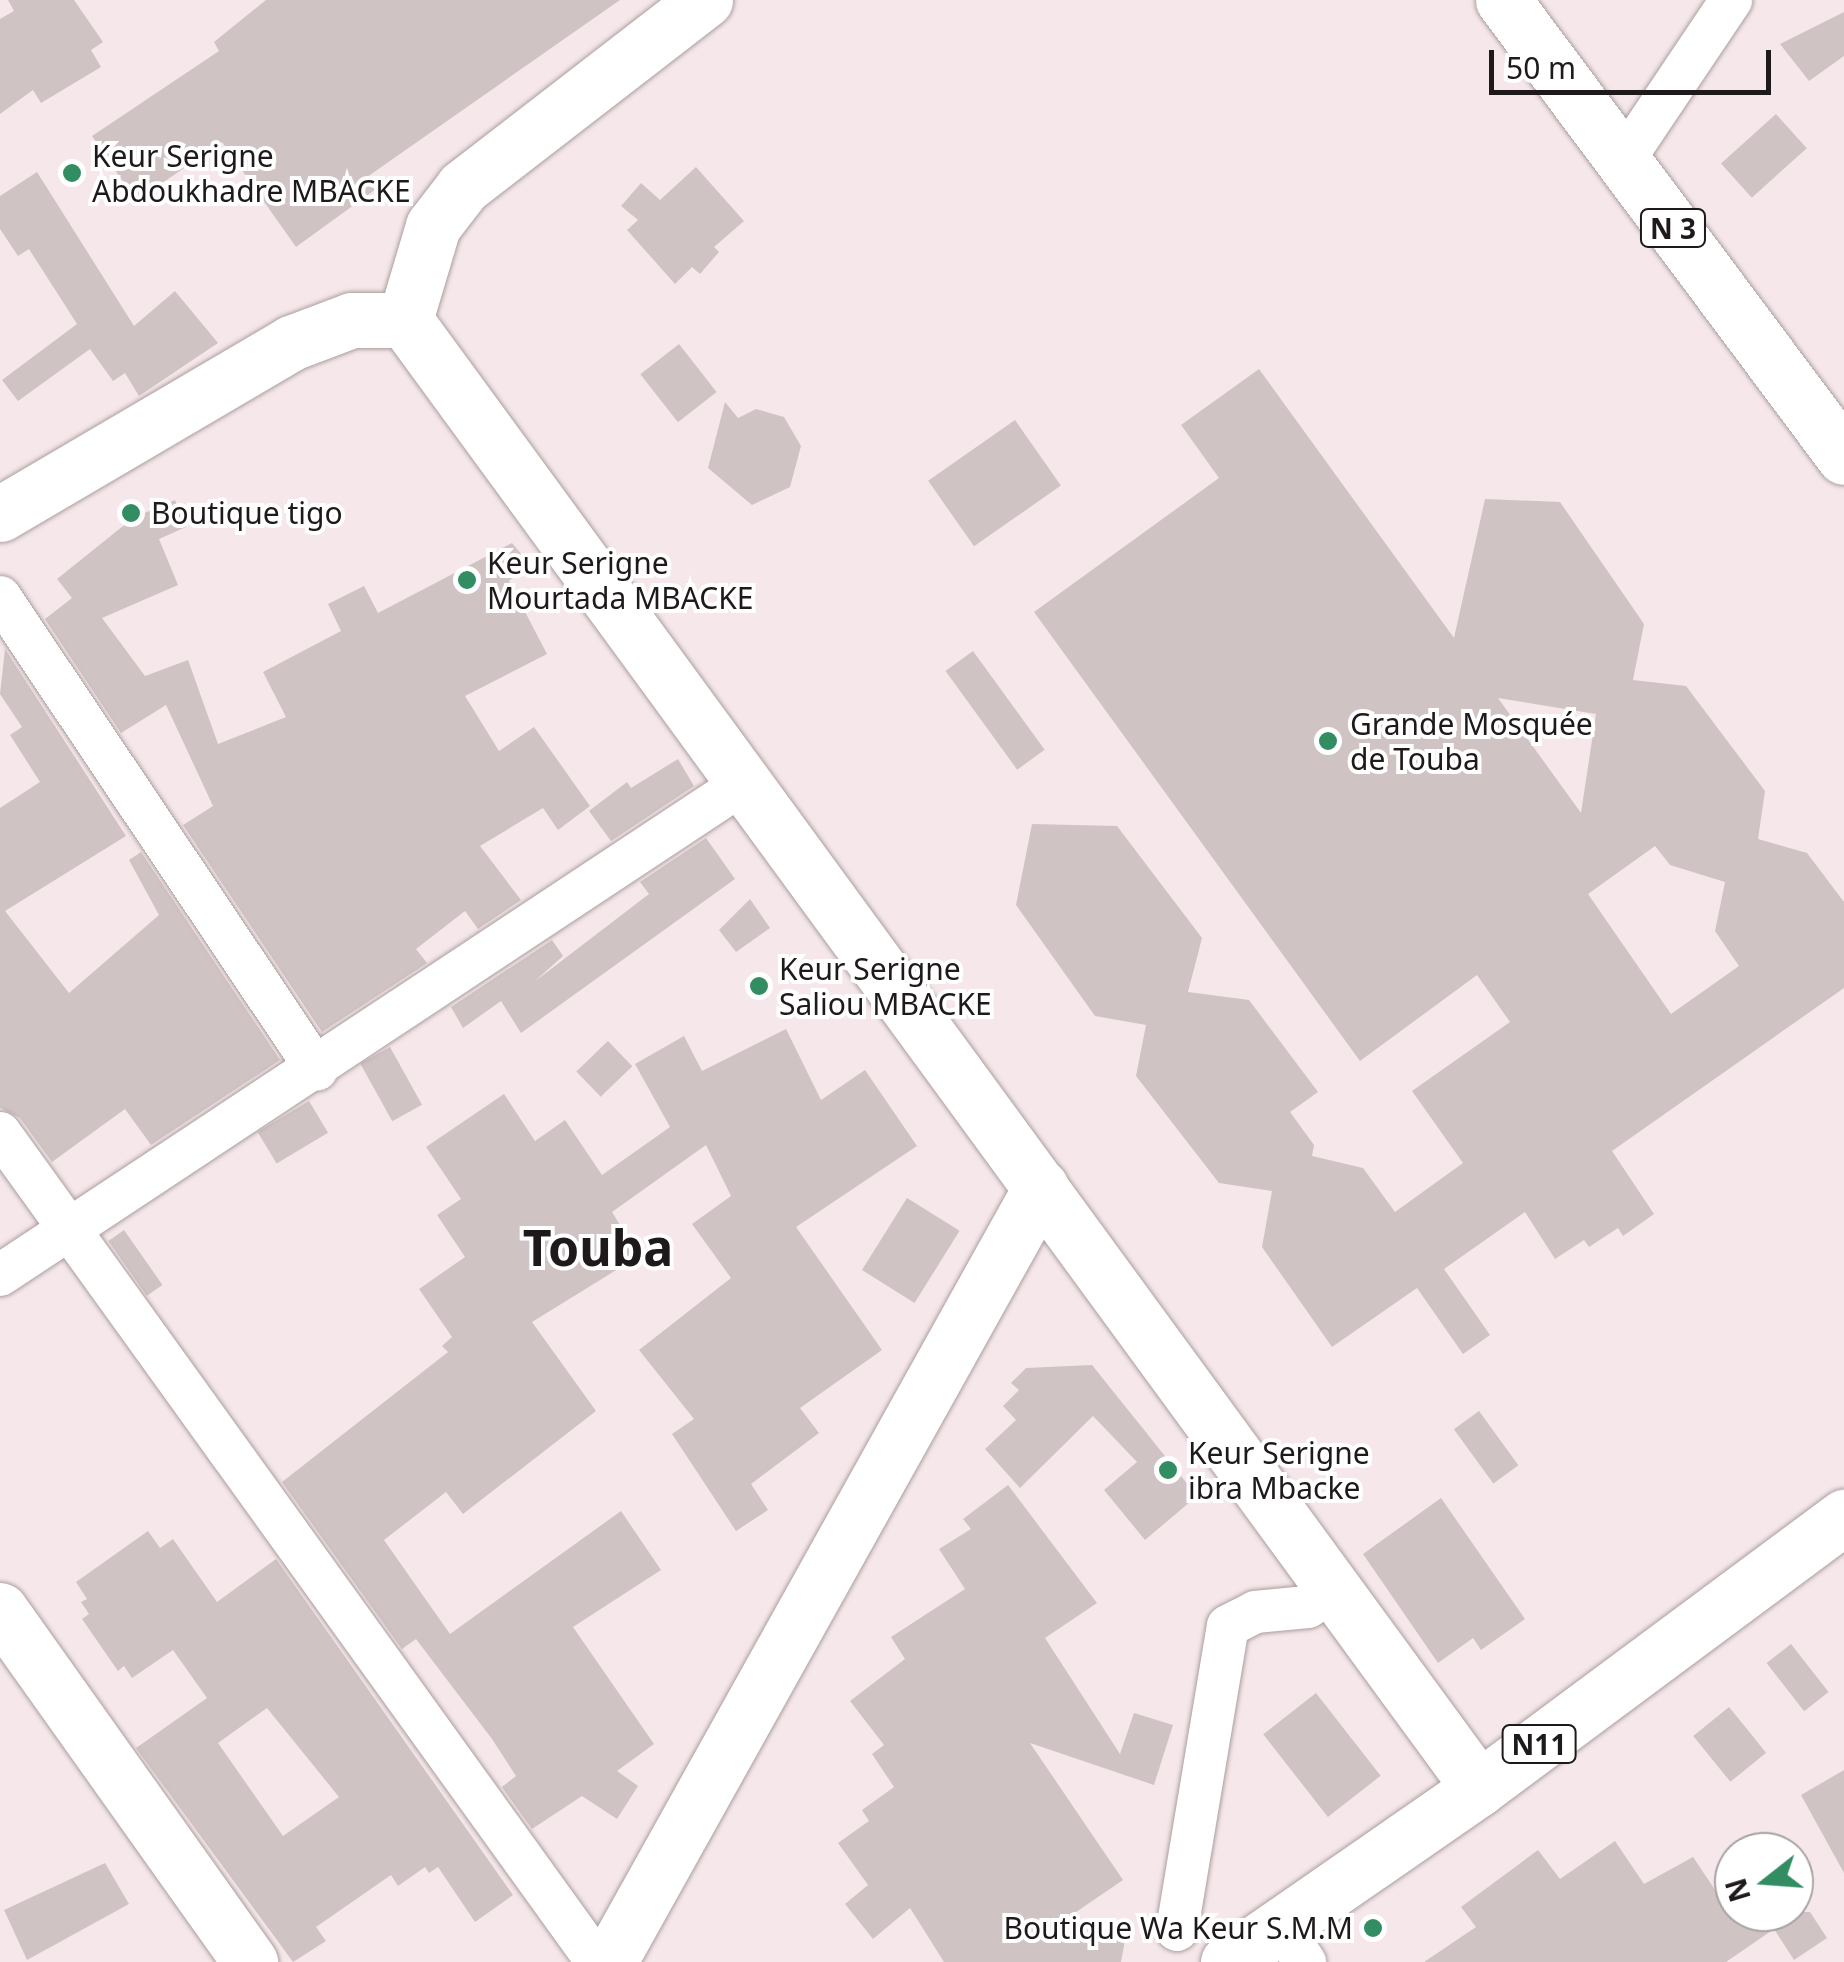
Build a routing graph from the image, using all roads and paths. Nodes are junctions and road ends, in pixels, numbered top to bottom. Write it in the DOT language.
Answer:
graph roads {
  1 [pos="705,0"];
  2 [pos="1502,0"];
  3 [pos="1731,0"];
  4 [pos="1623,161"];
  5 [pos="405,320"];
  6 [pos="1844,457"];
  7 [pos="0,514"];
  8 [pos="0,597"];
  9 [pos="746,782"];
  10 [pos="317,1070"];
  11 [pos="0,1133"];
  12 [pos="1041,1187"];
  13 [pos="68,1227"];
  14 [pos="0,1276"];
  15 [pos="1844,1517"];
  16 [pos="1334,1589"];
  17 [pos="0,1610"];
  18 [pos="1479,1788"];
  19 [pos="1177,1930"];
  20 [pos="1293,1944"];
  21 [pos="250,1962"];
  22 [pos="597,1962"];
  23 [pos="609,1962"];
  24 [pos="1228,1962"];
  1 -- 5 [label="street"];
  2 -- 4 [label="street, N 3"];
  3 -- 4 [label="street"];
  4 -- 6 [label="street, N 3"];
  5 -- 7 [label="street"];
  5 -- 9 [label="street"];
  8 -- 10 [label="street"];
  9 -- 10 [label="street"];
  9 -- 12 [label="street"];
  10 -- 13 [label="street"];
  11 -- 13 [label="street"];
  12 -- 16 [label="street"];
  12 -- 23 [label="street"];
  13 -- 14 [label="street"];
  13 -- 22 [label="street"];
  15 -- 18 [label="street, N11"];
  16 -- 18 [label="street"];
  16 -- 19 [label="street"];
  17 -- 21 [label="street"];
  18 -- 20 [label="street, N11"];
  20 -- 24 [label="street, N11"];
}
